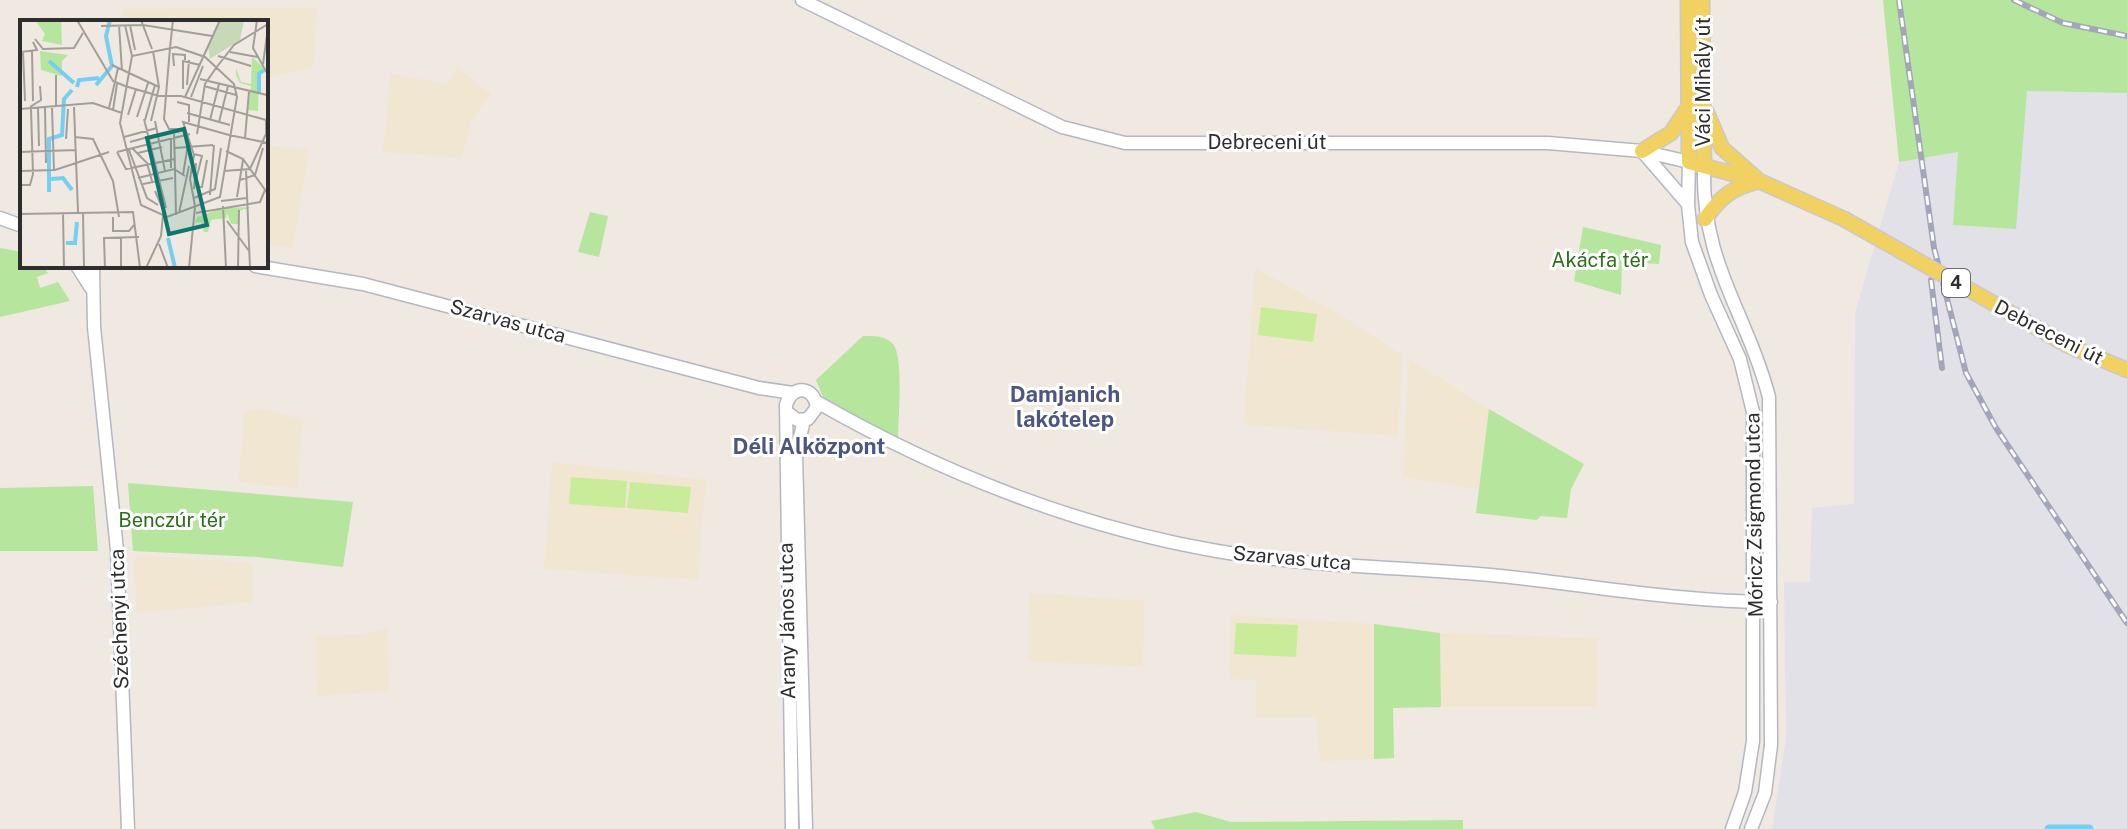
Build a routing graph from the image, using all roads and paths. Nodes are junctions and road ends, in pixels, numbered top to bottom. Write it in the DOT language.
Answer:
graph roads {
  1 [pos="802,0"];
  2 [pos="1688,0"];
  3 [pos="1702,0"];
  4 [pos="1697,104"];
  5 [pos="1642,151"];
  6 [pos="1696,163"];
  7 [pos="1759,181"];
  8 [pos="1688,205"];
  9 [pos="0,218"];
  10 [pos="1705,219"];
  11 [pos="20,225"];
  12 [pos="78,268"];
  13 [pos="93,268"];
  14 [pos="267,268"];
  15 [pos="91,288"];
  16 [pos="2127,370"];
  17 [pos="817,402"];
  18 [pos="789,403"];
  19 [pos="808,418"];
  20 [pos="852,423"];
  21 [pos="1754,602"];
  22 [pos="1771,602"];
  23 [pos="128,829"];
  24 [pos="792,829"];
  25 [pos="806,829"];
  26 [pos="1732,829"];
  27 [pos="1751,829"];
  1 -- 5 [label="street, Debreceni út"];
  2 -- 4 [label="main road, Váci Mihály út / 4"];
  3 -- 4 [label="main road, Váci Mihály út / 4"];
  4 -- 5 [label="main road"];
  4 -- 6 [label="main road, Váci Mihály út / 4"];
  4 -- 7 [label="main road, Debreceni út / 4"];
  5 -- 6 [label="street, Debreceni út"];
  5 -- 8 [label="street"];
  6 -- 7 [label="main road, Debreceni út / 4"];
  6 -- 8 [label="street, Móricz Zsigmond utca"];
  6 -- 10 [label="street, Móricz Zsigmond utca"];
  7 -- 10 [label="main road"];
  7 -- 16 [label="main road, Debreceni út / 4, bridge"];
  8 -- 21 [label="street, Móricz Zsigmond utca"];
  9 -- 11 [label="street"];
  10 -- 22 [label="street, Móricz Zsigmond utca"];
  12 -- 15 [label="street"];
  13 -- 15 [label="street, Széchenyi utca"];
  14 -- 18 [label="street, Szarvas utca"];
  15 -- 23 [label="street, Széchenyi utca"];
  17 -- 18 [label="street, Szarvas utca"];
  17 -- 19 [label="street, Arany János utca"];
  17 -- 20 [label="street, Szarvas utca"];
  18 -- 19 [label="street, Szarvas utca"];
  18 -- 24 [label="street, Arany János utca"];
  19 -- 20 [label="street, Szarvas utca"];
  19 -- 25 [label="street, Arany János utca"];
  20 -- 21 [label="street, Szarvas utca"];
  21 -- 22 [label="street, Szarvas utca"];
  21 -- 26 [label="street, Móricz Zsigmond utca"];
  22 -- 27 [label="street, Móricz Zsigmond utca"];
}
